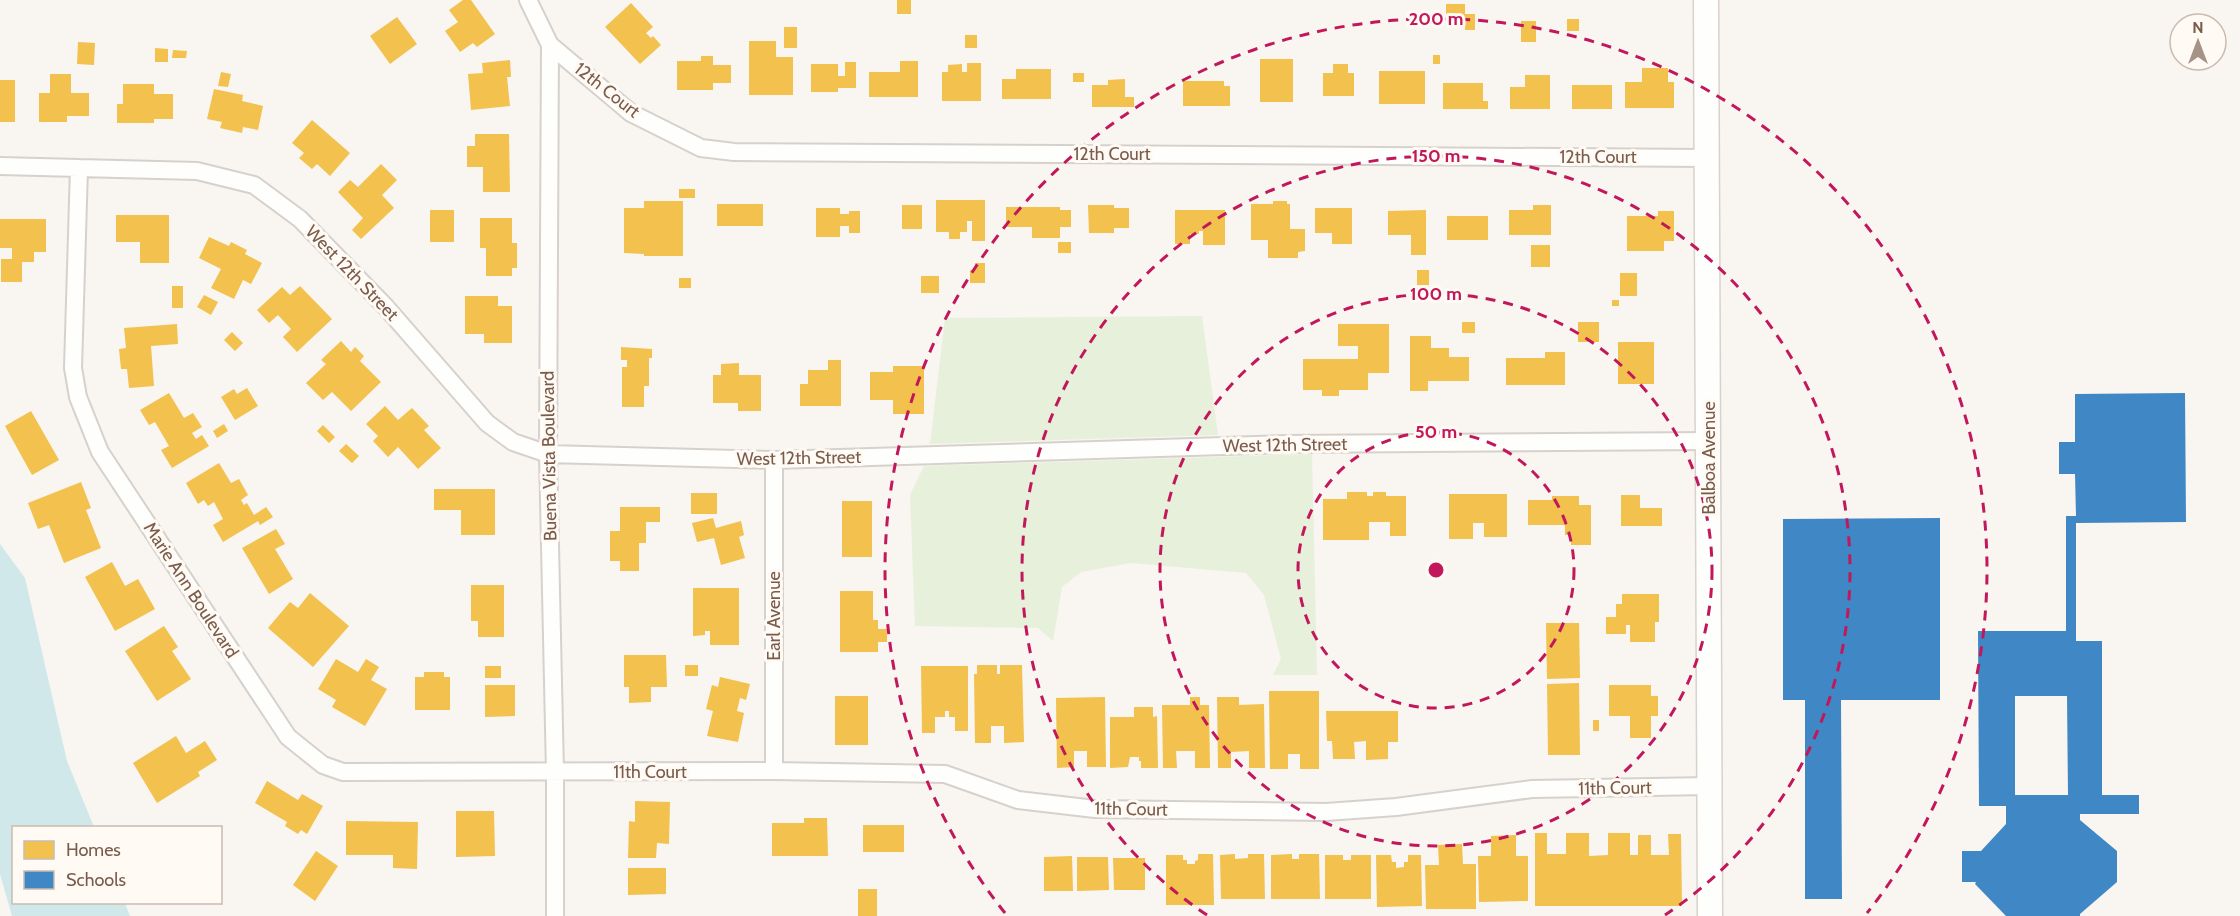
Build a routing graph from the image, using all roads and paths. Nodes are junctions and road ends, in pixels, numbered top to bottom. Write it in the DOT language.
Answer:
graph roads {
  1 [pos="528,0"];
  2 [pos="1706,0"];
  3 [pos="550,45"];
  4 [pos="1707,158"];
  5 [pos="0,166"];
  6 [pos="80,168"];
  7 [pos="1709,441"];
  8 [pos="548,454"];
  9 [pos="774,460"];
  10 [pos="774,771"];
  11 [pos="555,773"];
  12 [pos="1710,786"];
  13 [pos="555,916"];
  14 [pos="1710,916"];
  1 -- 3 [label="street, Buena Vista Boulevard"];
  2 -- 4 [label="street, Balboa Avenue"];
  3 -- 4 [label="street, 12th Court"];
  3 -- 8 [label="street, Buena Vista Boulevard"];
  4 -- 7 [label="street, Balboa Avenue"];
  5 -- 6 [label="street, West 12th Street"];
  6 -- 8 [label="street, West 12th Street"];
  6 -- 11 [label="street, Marie Ann Boulevard"];
  7 -- 9 [label="street, West 12th Street"];
  7 -- 12 [label="street, Balboa Avenue"];
  8 -- 9 [label="street, West 12th Street"];
  8 -- 11 [label="street, Buena Vista Boulevard"];
  9 -- 10 [label="street, Earl Avenue"];
  10 -- 11 [label="street, 11th Court"];
  10 -- 12 [label="street, 11th Court"];
  11 -- 13 [label="street, Buena Vista Boulevard"];
  12 -- 14 [label="street, Balboa Avenue"];
}
